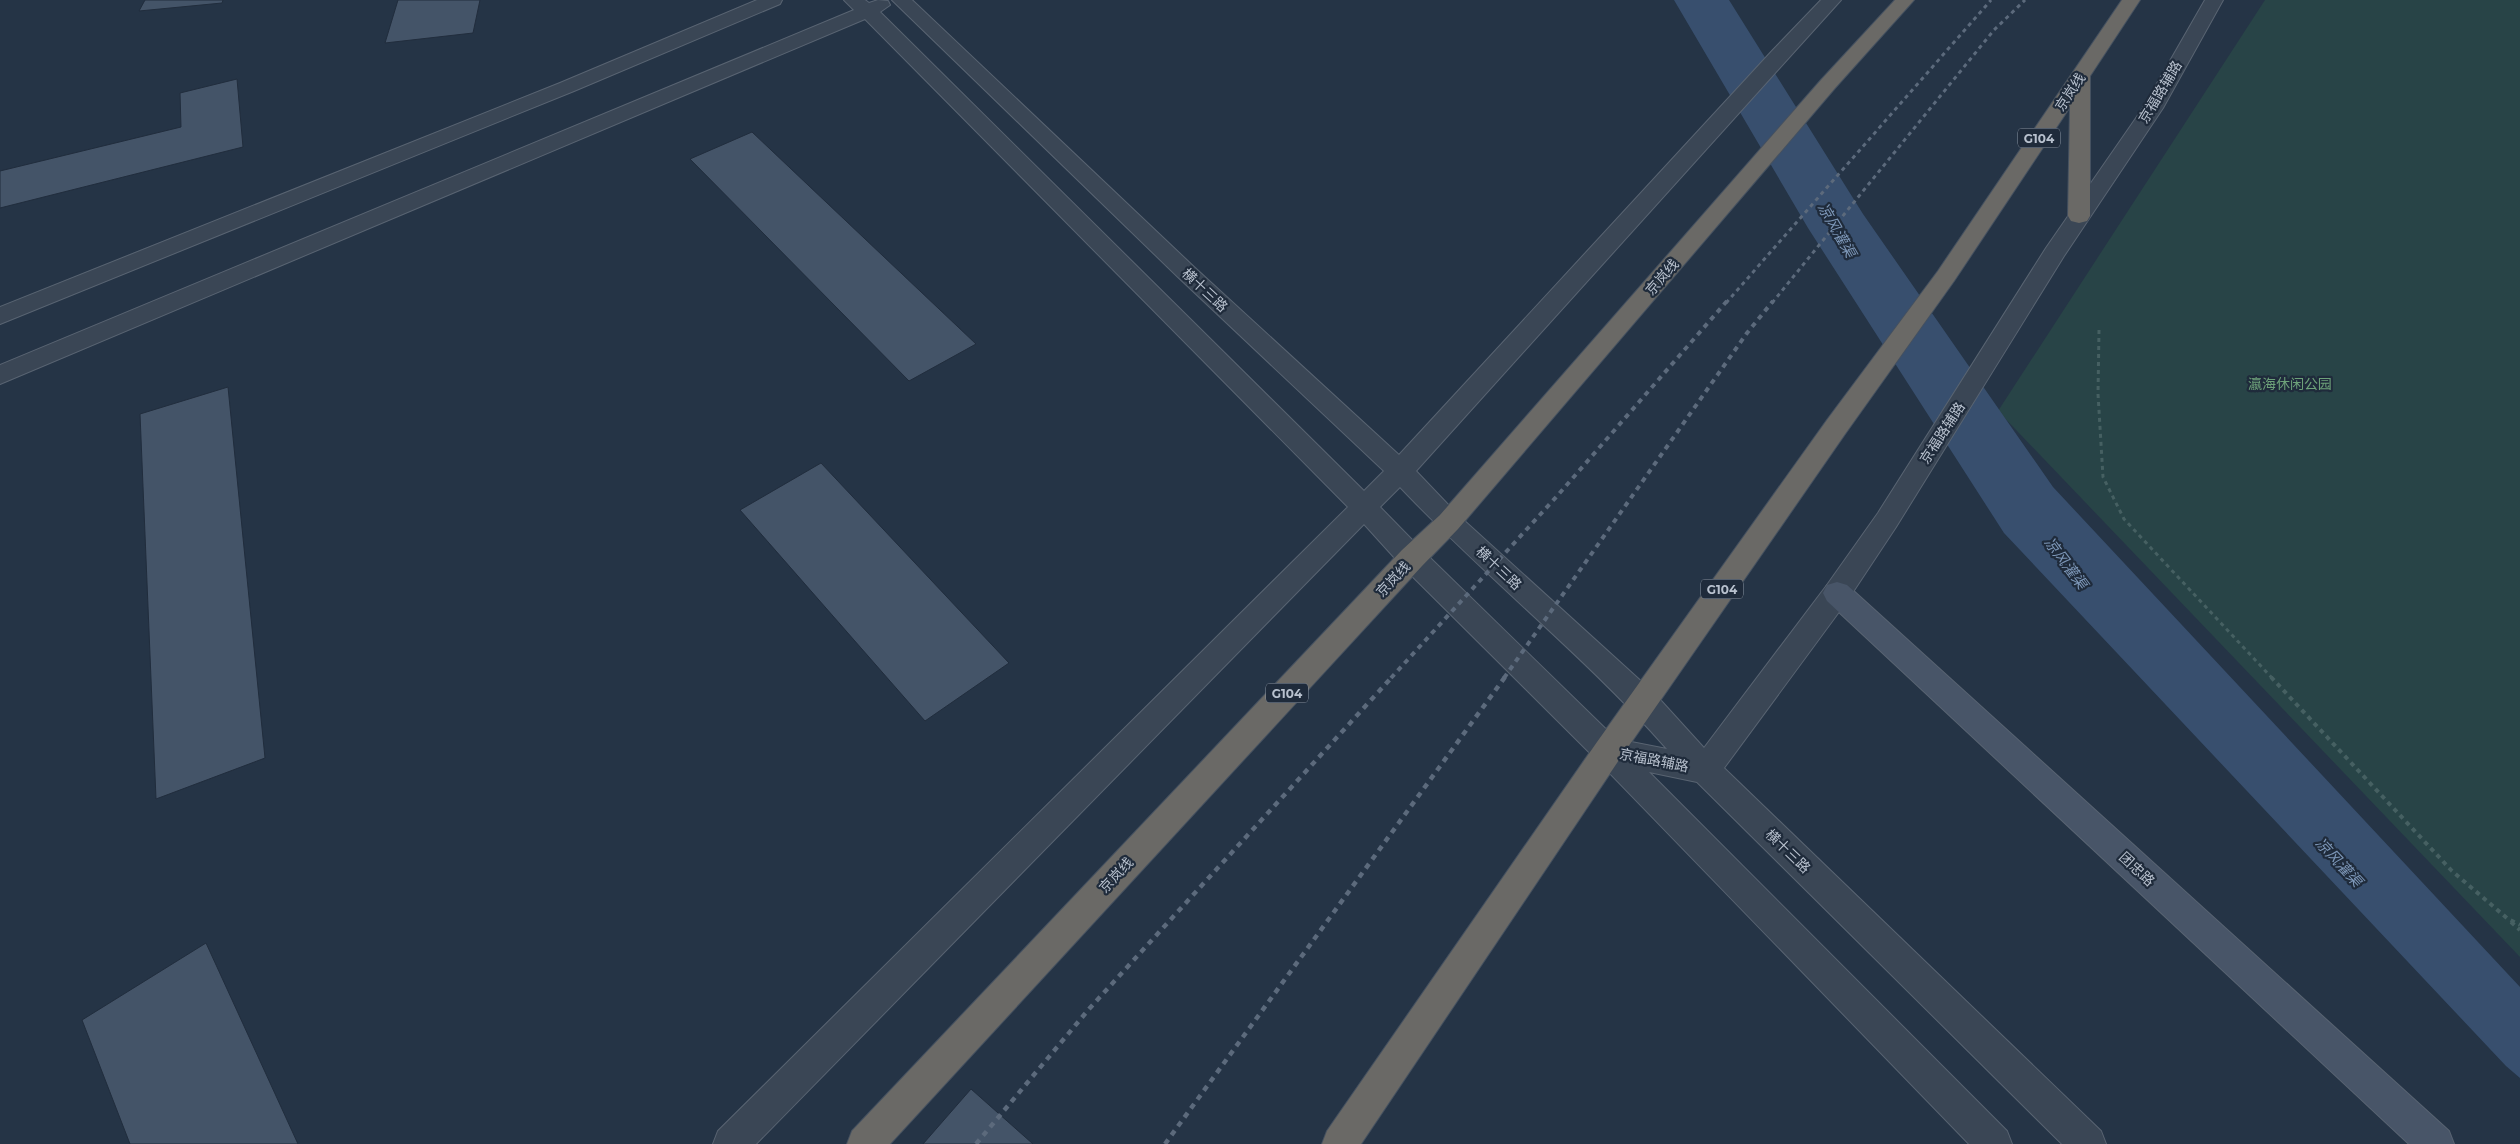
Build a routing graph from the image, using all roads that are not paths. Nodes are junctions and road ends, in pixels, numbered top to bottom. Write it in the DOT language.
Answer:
graph roads {
  1 [pos="773,0"];
  2 [pos="892,0"];
  3 [pos="901,0"];
  4 [pos="1832,0"];
  5 [pos="1905,0"];
  6 [pos="2131,0"];
  7 [pos="2214,0"];
  8 [pos="860,6"];
  9 [pos="2080,76"];
  10 [pos="2079,216"];
  11 [pos="0,316"];
  12 [pos="0,375"];
  13 [pos="1400,471"];
  14 [pos="1364,506"];
  15 [pos="1449,522"];
  16 [pos="1412,558"];
  17 [pos="1838,593"];
  18 [pos="1644,702"];
  19 [pos="1608,751"];
  20 [pos="1705,770"];
  21 [pos="731,1144"];
  22 [pos="865,1144"];
  23 [pos="1340,1144"];
  24 [pos="1994,1144"];
  25 [pos="2088,1144"];
  26 [pos="2436,1144"];
  1 -- 11 [label="street"];
  2 -- 8 [label="street"];
  3 -- 13 [label="street, 横十三路"];
  4 -- 13 [label="street"];
  5 -- 15 [label="highway, 京岚线 / G104"];
  6 -- 9 [label="highway, 京岚线 / G104"];
  7 -- 10 [label="street, 京福路辅路"];
  8 -- 12 [label="street"];
  8 -- 14 [label="street"];
  9 -- 10 [label="highway"];
  9 -- 18 [label="highway, 京岚线 / G104"];
  10 -- 17 [label="street, 京福路辅路"];
  13 -- 14 [label="street"];
  13 -- 15 [label="street, 横十三路"];
  14 -- 16 [label="street"];
  14 -- 21 [label="street"];
  15 -- 16 [label="highway, 京岚线 / G104"];
  15 -- 18 [label="street, 横十三路"];
  16 -- 19 [label="street"];
  16 -- 22 [label="highway, 京岚线 / G104"];
  17 -- 20 [label="street, 京福路辅路"];
  17 -- 26 [label="main road, 团忠路"];
  18 -- 19 [label="highway, 京岚线 / G104"];
  18 -- 20 [label="street, 横十三路"];
  19 -- 20 [label="street, 京福路辅路"];
  19 -- 23 [label="highway, 京岚线 / G104"];
  19 -- 24 [label="street"];
  20 -- 25 [label="street, 横十三路"];
}
